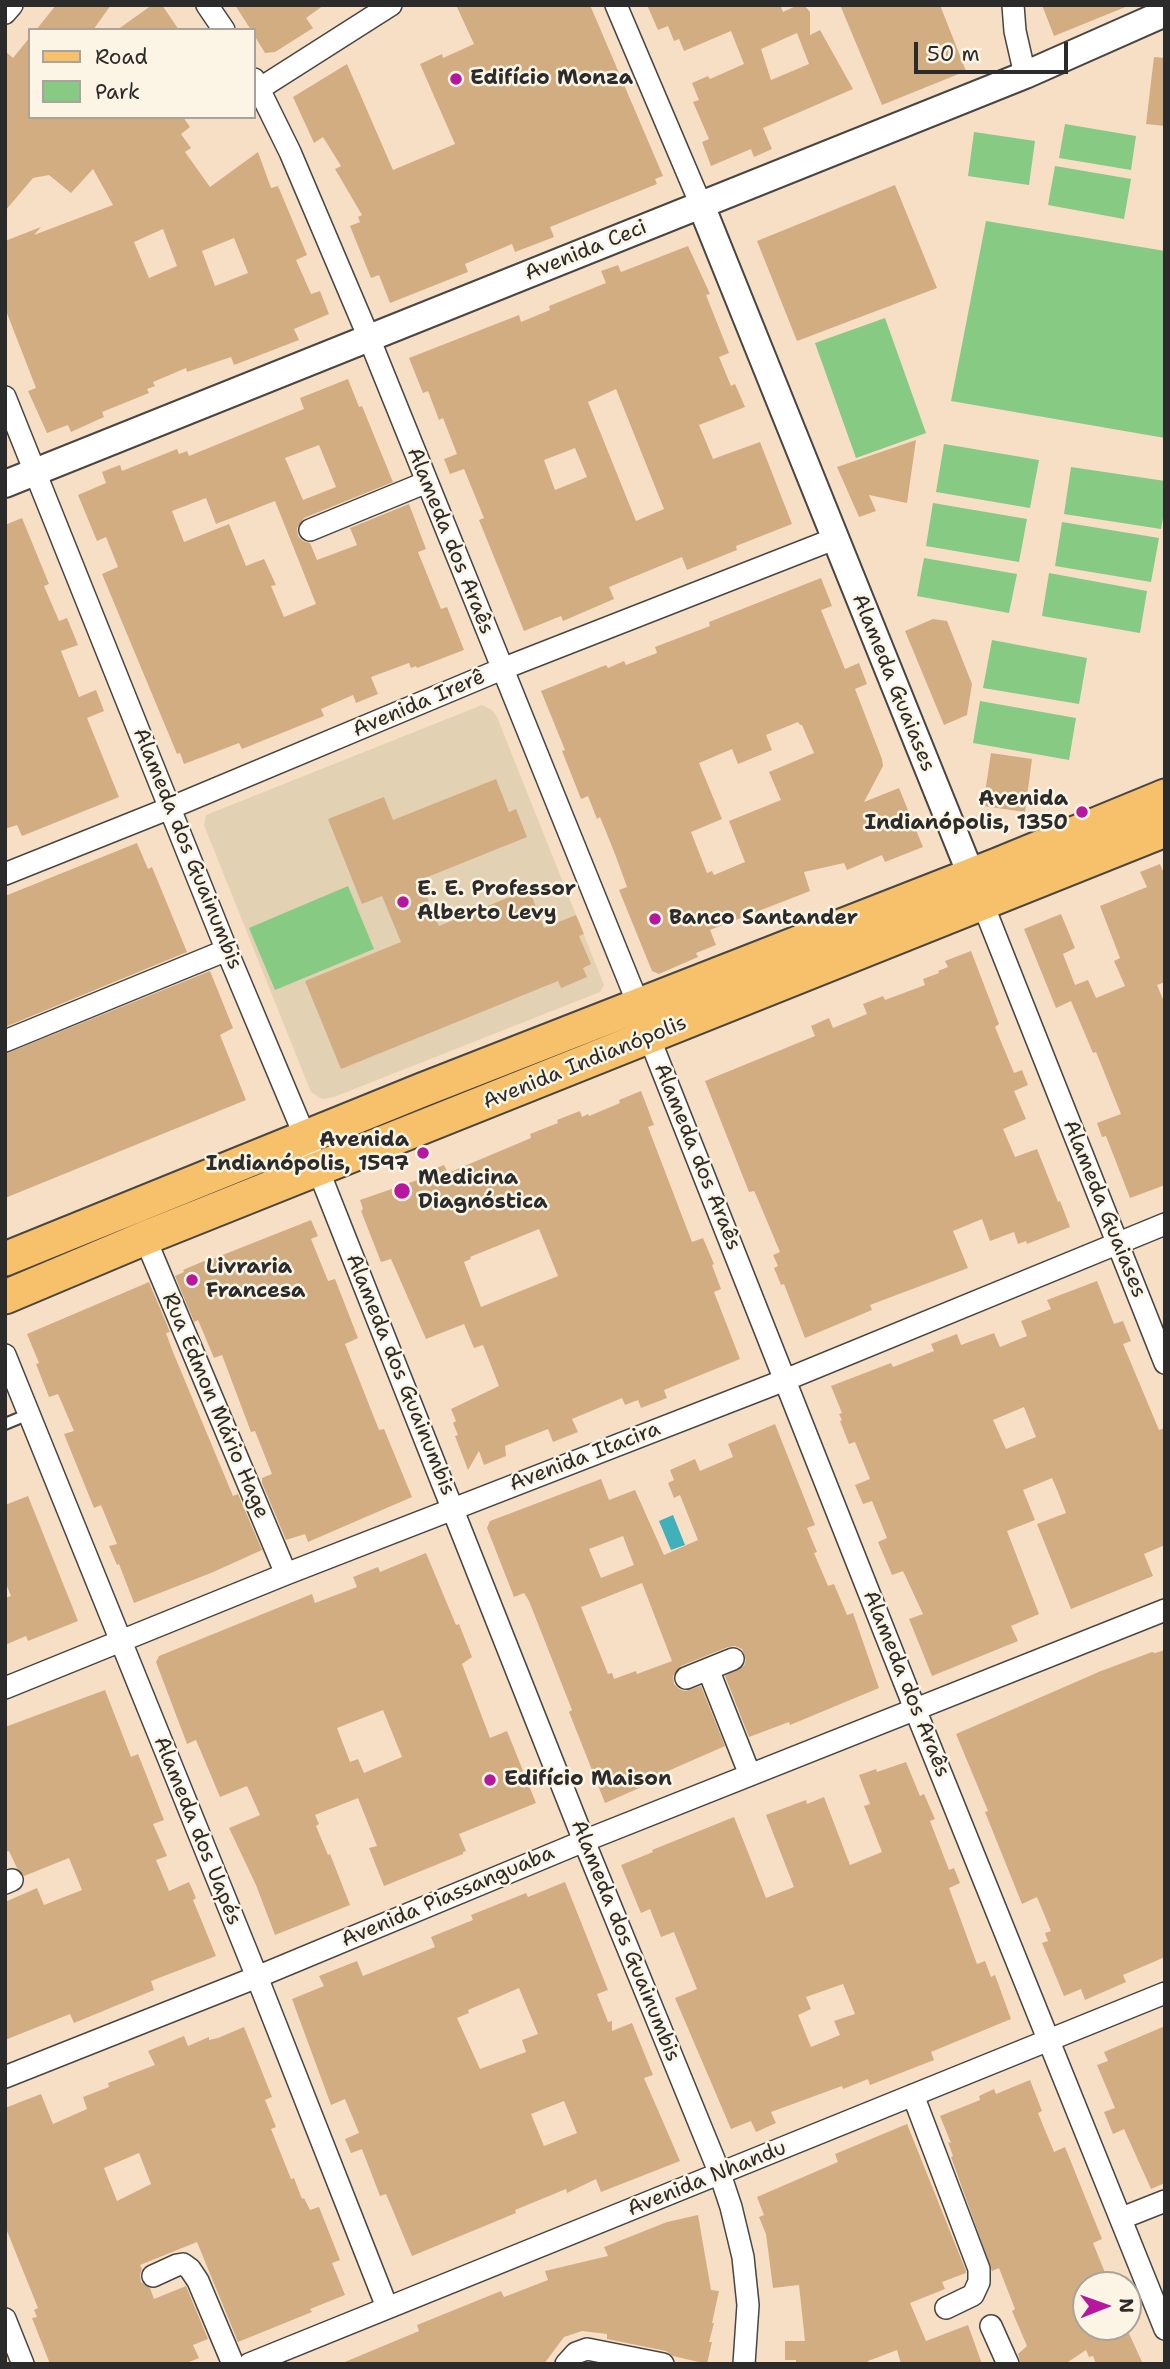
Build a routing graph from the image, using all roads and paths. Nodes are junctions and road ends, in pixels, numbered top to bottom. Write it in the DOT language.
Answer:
graph roads {
  1 [pos="12,5"];
  2 [pos="207,5"];
  3 [pos="391,5"];
  4 [pos="616,5"];
  5 [pos="1013,5"];
  6 [pos="5,13"];
  7 [pos="1165,13"];
  8 [pos="223,28"];
  9 [pos="1025,75"];
  10 [pos="256,84"];
  11 [pos="701,205"];
  12 [pos="369,338"];
  13 [pos="5,397"];
  14 [pos="37,472"];
  15 [pos="427,482"];
  16 [pos="5,484"];
  17 [pos="310,530"];
  18 [pos="834,539"];
  19 [pos="502,670"];
  20 [pos="1165,796"];
  21 [pos="170,808"];
  22 [pos="1165,830"];
  23 [pos="5,874"];
  24 [pos="976,888"];
  25 [pos="227,950"];
  26 [pos="639,1006"];
  27 [pos="649,1037"];
  28 [pos="5,1041"];
  29 [pos="306,1139"];
  30 [pos="317,1170"];
  31 [pos="1165,1224"];
  32 [pos="145,1238"];
  33 [pos="1118,1242"];
  34 [pos="5,1259"];
  35 [pos="5,1297"];
  36 [pos="5,1355"];
  37 [pos="1165,1363"];
  38 [pos="785,1380"];
  39 [pos="29,1414"];
  40 [pos="5,1424"];
  41 [pos="453,1508"];
  42 [pos="286,1574"];
  43 [pos="1165,1610"];
  44 [pos="119,1642"];
  45 [pos="733,1659"];
  46 [pos="708,1669"];
  47 [pos="686,1678"];
  48 [pos="5,1688"];
  49 [pos="915,1709"];
  50 [pos="750,1775"];
  51 [pos="584,1841"];
  52 [pos="257,1977"];
  53 [pos="1165,1993"];
  54 [pos="1050,2039"];
  55 [pos="5,2077"];
  56 [pos="913,2095"];
  57 [pos="720,2174"];
  58 [pos="1165,2201"];
  59 [pos="1122,2218"];
  60 [pos="153,2276"];
  61 [pos="387,2307"];
  62 [pos="946,2308"];
  63 [pos="5,2319"];
  64 [pos="991,2326"];
  65 [pos="1165,2329"];
  66 [pos="23,2364"];
  67 [pos="233,2364"];
  68 [pos="249,2364"];
  69 [pos="566,2364"];
  70 [pos="663,2364"];
  71 [pos="744,2364"];
  72 [pos="1008,2364"];
  1 -- 6 [label="street"];
  2 -- 8 [label="street"];
  3 -- 10 [label="street"];
  4 -- 11 [label="street, Alameda Guaiases"];
  5 -- 9 [label="street"];
  7 -- 9 [label="street, Avenida Ceci"];
  9 -- 11 [label="street, Avenida Ceci"];
  10 -- 12 [label="street, Alameda dos Araês"];
  11 -- 12 [label="street, Avenida Ceci"];
  11 -- 18 [label="street, Alameda Guaiases"];
  12 -- 14 [label="street, Avenida Ceci"];
  12 -- 15 [label="street, Alameda dos Araês"];
  13 -- 14 [label="street, Alameda dos Guainumbis"];
  14 -- 16 [label="street, Avenida Ceci"];
  14 -- 21 [label="street, Alameda dos Guainumbis"];
  15 -- 17 [label="street"];
  15 -- 19 [label="street, Alameda dos Araês"];
  18 -- 19 [label="street, Avenida Irerê"];
  18 -- 24 [label="street, Alameda Guaiases"];
  19 -- 21 [label="street, Avenida Irerê"];
  19 -- 26 [label="street, Alameda dos Araês"];
  20 -- 24 [label="main road, Avenida Indianópolis"];
  21 -- 23 [label="street, Avenida Irerê"];
  21 -- 25 [label="street, Alameda dos Guainumbis"];
  22 -- 24 [label="main road, Avenida Indianópolis"];
  24 -- 26 [label="main road, Avenida Indianópolis"];
  24 -- 27 [label="main road, Avenida Indianópolis"];
  24 -- 33 [label="street, Alameda Guaiases"];
  25 -- 28 [label="street"];
  25 -- 29 [label="street, Alameda dos Guainumbis"];
  26 -- 29 [label="main road, Avenida Indianópolis"];
  27 -- 30 [label="main road, Avenida Indianópolis"];
  27 -- 38 [label="street, Alameda dos Araês"];
  29 -- 30 [label="street, Alameda dos Guainumbis"];
  29 -- 34 [label="main road, Avenida Indianópolis"];
  30 -- 32 [label="main road, Avenida Indianópolis"];
  30 -- 41 [label="street, Alameda dos Guainumbis"];
  31 -- 33 [label="street, Avenida Itacira"];
  32 -- 35 [label="main road, Avenida Indianópolis"];
  32 -- 42 [label="street, Rua Edmon Mário Hage"];
  33 -- 37 [label="street, Alameda Guaiases"];
  33 -- 38 [label="street, Avenida Itacira"];
  36 -- 39 [label="street, Alameda dos Uapés"];
  38 -- 41 [label="street, Avenida Itacira"];
  38 -- 49 [label="street, Alameda dos Araês"];
  39 -- 40 [label="lane"];
  39 -- 44 [label="street, Alameda dos Uapés"];
  41 -- 42 [label="street, Avenida Itacira"];
  41 -- 51 [label="street, Alameda dos Guainumbis"];
  42 -- 44 [label="street, Avenida Itacira"];
  43 -- 49 [label="street, Avenida Piassanguaba"];
  44 -- 48 [label="street, Avenida Itacira"];
  44 -- 52 [label="street, Alameda dos Uapés"];
  45 -- 46 [label="street"];
  46 -- 47 [label="street"];
  46 -- 50 [label="street"];
  49 -- 50 [label="street, Avenida Piassanguaba"];
  49 -- 54 [label="street, Alameda dos Araês"];
  50 -- 51 [label="street, Avenida Piassanguaba"];
  51 -- 52 [label="street, Avenida Piassanguaba"];
  51 -- 57 [label="street, Alameda dos Guainumbis"];
  52 -- 55 [label="street, Avenida Piassanguaba"];
  52 -- 61 [label="street, Alameda dos Uapés"];
  53 -- 54 [label="street, Avenida Nhandu"];
  54 -- 56 [label="street, Avenida Nhandu"];
  54 -- 59 [label="street, Alameda dos Araês"];
  56 -- 57 [label="street, Avenida Nhandu"];
  56 -- 62 [label="street"];
  57 -- 61 [label="street, Avenida Nhandu"];
  57 -- 71 [label="street, Alameda dos Guainumbis"];
  58 -- 59 [label="street"];
  59 -- 65 [label="street, Alameda dos Araês"];
  60 -- 67 [label="street"];
  61 -- 68 [label="street, Avenida Nhandu"];
  63 -- 66 [label="street"];
  64 -- 72 [label="street"];
  69 -- 70 [label="street"];
}
